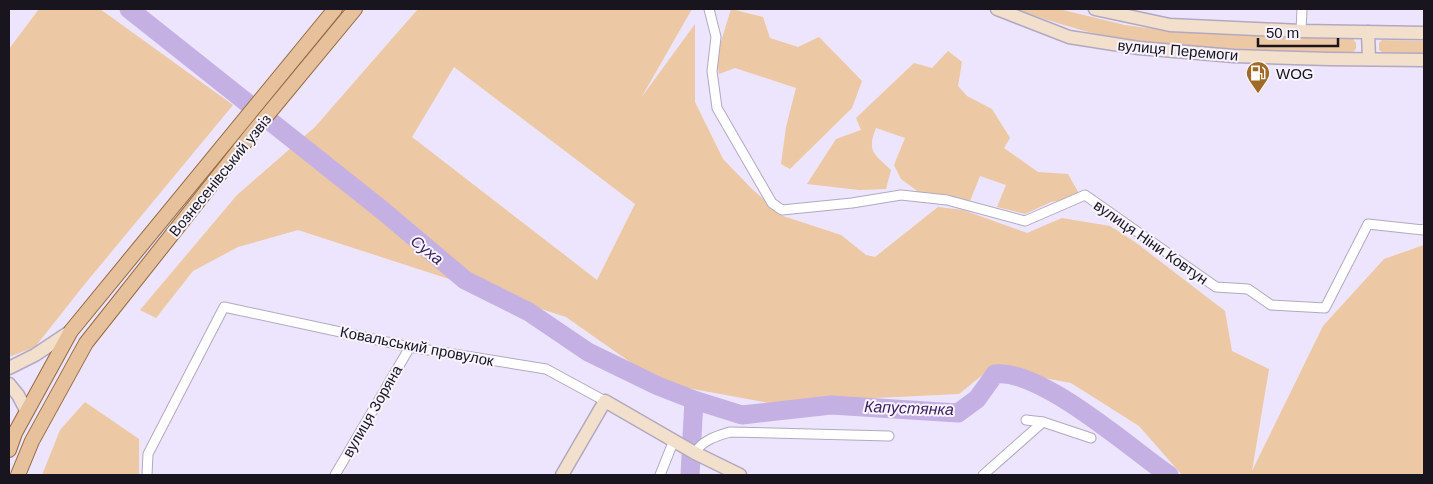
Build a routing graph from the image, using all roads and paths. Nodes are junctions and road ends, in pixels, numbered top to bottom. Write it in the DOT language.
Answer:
graph roads {
  1 [pos="334,9"];
  2 [pos="355,9"];
  3 [pos="709,9"];
  4 [pos="997,9"];
  5 [pos="1096,9"];
  6 [pos="1302,9"];
  7 [pos="1301,31"];
  8 [pos="1368,32"];
  9 [pos="1424,33"];
  10 [pos="1369,59"];
  11 [pos="1424,60"];
  12 [pos="1424,229"];
  13 [pos="71,331"];
  14 [pos="410,347"];
  15 [pos="9,368"];
  16 [pos="9,384"];
  17 [pos="605,401"];
  18 [pos="26,412"];
  19 [pos="1026,420"];
  20 [pos="1043,422"];
  21 [pos="889,436"];
  22 [pos="1092,438"];
  23 [pos="677,442"];
  24 [pos="9,450"];
  25 [pos="695,453"];
  26 [pos="18,475"];
  27 [pos="147,475"];
  28 [pos="335,475"];
  29 [pos="562,475"];
  30 [pos="660,475"];
  31 [pos="740,475"];
  32 [pos="982,475"];
  1 -- 13 [label="main road, Вознесенівський узвіз"];
  2 -- 26 [label="main road, Вознесенівський узвіз"];
  3 -- 12 [label="street, вулиця Ніни Ковтун"];
  4 -- 10 [label="main road, вулиця Перемоги"];
  5 -- 7 [label="main road, вулиця Перемоги"];
  6 -- 7 [label="street"];
  7 -- 8 [label="main road, вулиця Перемоги"];
  8 -- 9 [label="main road, вулиця Перемоги"];
  8 -- 10 [label="main road"];
  10 -- 11 [label="main road, вулиця Перемоги"];
  13 -- 15 [label="main road"];
  13 -- 18 [label="main road, Вознесенівський узвіз"];
  14 -- 17 [label="street, Ковальський провулок"];
  14 -- 27 [label="street, Ковальський провулок"];
  14 -- 28 [label="street, вулиця Зоряна"];
  16 -- 18 [label="main road"];
  17 -- 23 [label="main road"];
  17 -- 29 [label="main road"];
  18 -- 24 [label="main road, Вознесенівський узвіз"];
  19 -- 20 [label="street"];
  20 -- 22 [label="street"];
  20 -- 32 [label="street"];
  21 -- 25 [label="street"];
  23 -- 25 [label="main road"];
  23 -- 30 [label="street"];
  25 -- 31 [label="main road"];
}
